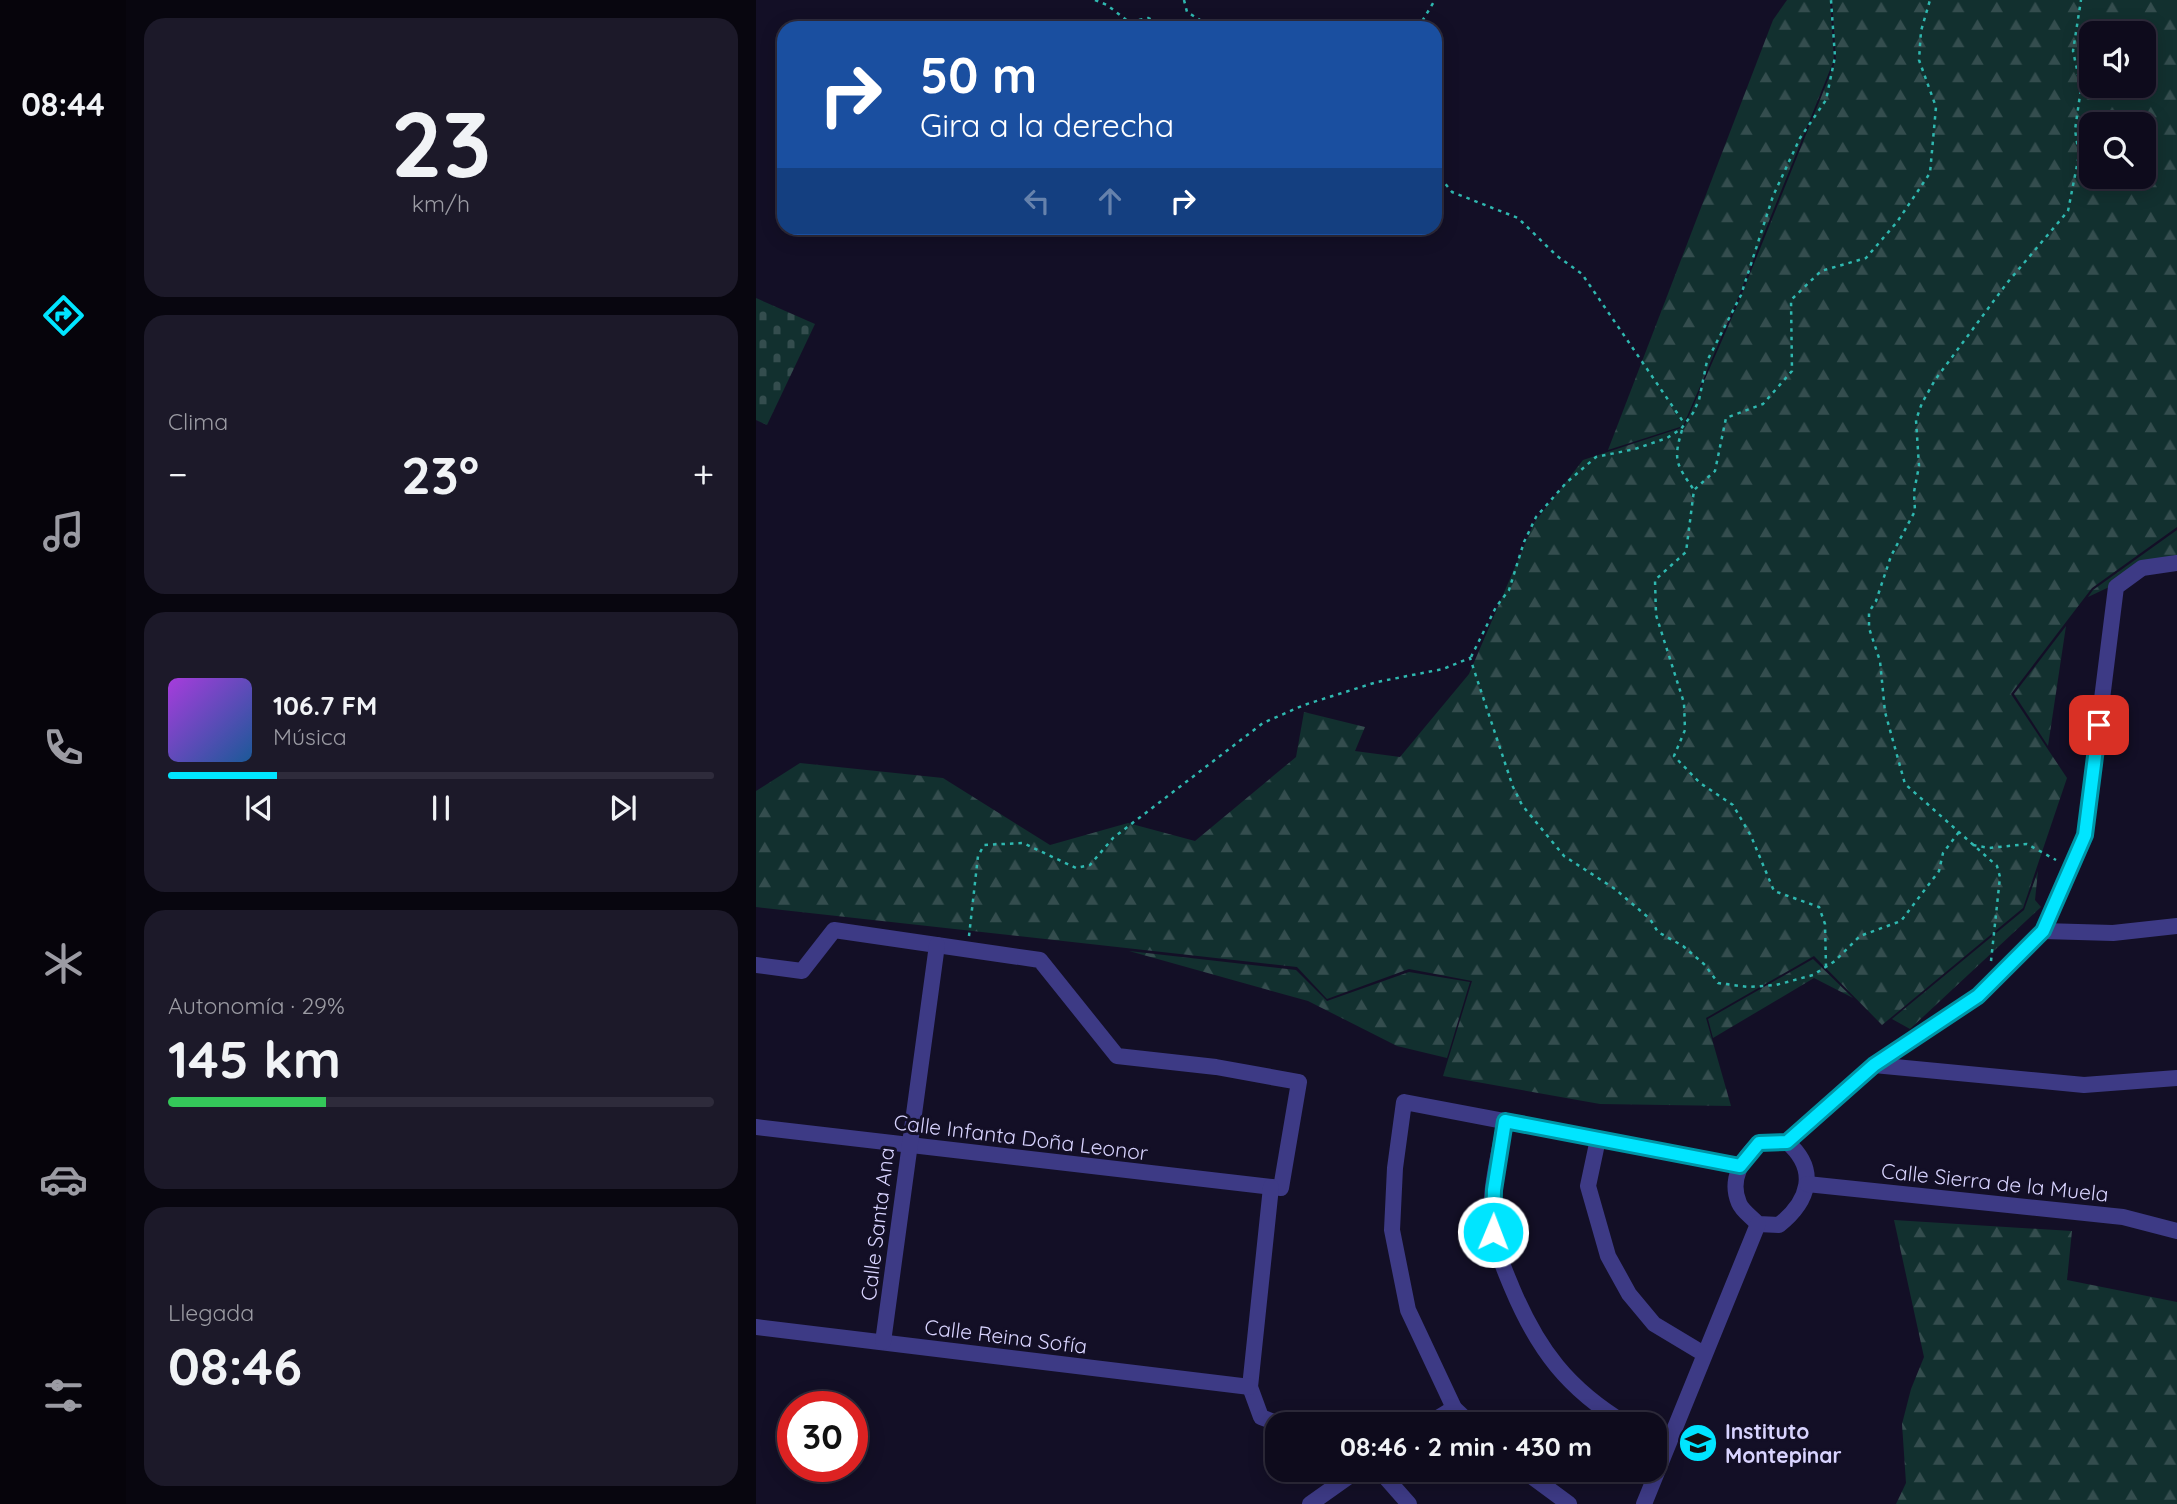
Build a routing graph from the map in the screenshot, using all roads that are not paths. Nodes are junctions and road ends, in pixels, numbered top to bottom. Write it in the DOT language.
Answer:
graph roads {
  1 [pos="2177,563"];
  2 [pos="2177,926"];
  3 [pos="2043,931"];
  4 [pos="937,945"];
  5 [pos="756,965"];
  6 [pos="1874,1065"];
  7 [pos="2177,1078"];
  8 [pos="1505,1121"];
  9 [pos="756,1127"];
  10 [pos="1598,1139"];
  11 [pos="1787,1142"];
  12 [pos="908,1145"];
  13 [pos="1740,1166"];
  14 [pos="1807,1184"];
  15 [pos="1276,1187"];
  16 [pos="1758,1224"];
  17 [pos="2177,1231"];
  18 [pos="756,1327"];
  19 [pos="883,1342"];
  20 [pos="1704,1354"];
  21 [pos="1250,1387"];
  22 [pos="1454,1408"];
  23 [pos="1448,1412"];
  24 [pos="1458,1412"];
  25 [pos="1606,1412"];
  26 [pos="1265,1419"];
  27 [pos="1667,1431"];
  28 [pos="1341,1482"];
  29 [pos="1390,1482"];
  30 [pos="1539,1482"];
  31 [pos="1650,1482"];
  32 [pos="1310,1504"];
  33 [pos="1409,1504"];
  34 [pos="1569,1504"];
  35 [pos="1644,1504"];
  1 -- 3 [label="street"];
  2 -- 3 [label="street"];
  3 -- 6 [label="street"];
  4 -- 5 [label="street"];
  4 -- 12 [label="street, Calle Santa Ana"];
  4 -- 15 [label="street"];
  6 -- 7 [label="street"];
  6 -- 11 [label="street"];
  8 -- 10 [label="street"];
  8 -- 22 [label="street"];
  8 -- 25 [label="street"];
  9 -- 12 [label="street, Calle Infanta Doña Leonor"];
  10 -- 13 [label="street"];
  10 -- 20 [label="street"];
  11 -- 13 [label="street"];
  11 -- 14 [label="street"];
  12 -- 15 [label="street, Calle Infanta Doña Leonor"];
  12 -- 19 [label="street, Calle Santa Ana"];
  13 -- 16 [label="street"];
  14 -- 16 [label="street"];
  14 -- 17 [label="street, Calle Sierra de la Muela"];
  15 -- 21 [label="street"];
  16 -- 20 [label="street"];
  18 -- 19 [label="street, Calle Reina Sofía"];
  19 -- 21 [label="street, Calle Reina Sofía"];
  20 -- 27 [label="street"];
  21 -- 26 [label="street"];
  22 -- 23 [label="street"];
  22 -- 24 [label="street"];
  28 -- 32 [label="street"];
  29 -- 33 [label="street"];
  30 -- 34 [label="street"];
  31 -- 35 [label="street"];
}
